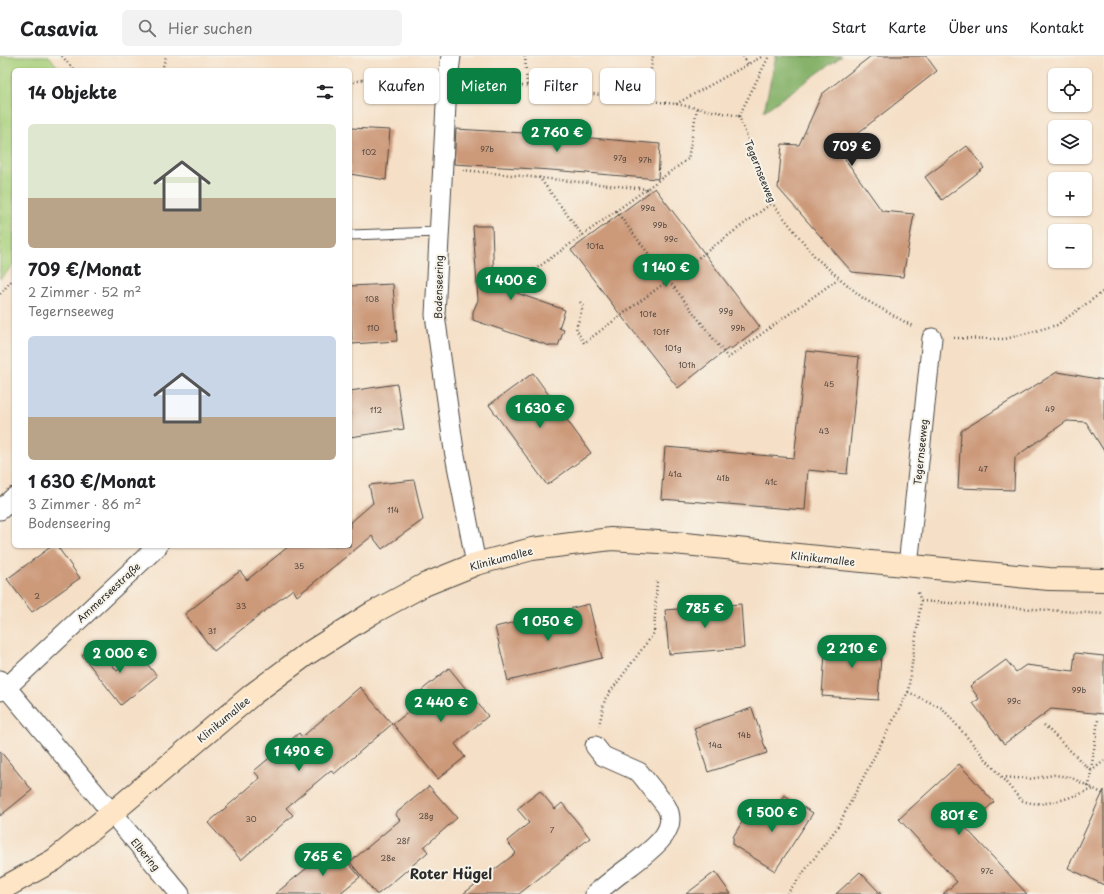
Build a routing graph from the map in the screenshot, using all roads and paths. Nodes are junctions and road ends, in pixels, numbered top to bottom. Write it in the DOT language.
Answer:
graph roads {
  1 [pos="62,56"];
  2 [pos="166,56"];
  3 [pos="451,56"];
  4 [pos="525,56"];
  5 [pos="653,56"];
  6 [pos="743,56"];
  7 [pos="763,56"];
  8 [pos="770,56"];
  9 [pos="748,64"];
  10 [pos="72,68"];
  11 [pos="163,68"];
  12 [pos="449,68"];
  13 [pos="651,68"];
  14 [pos="352,82"];
  15 [pos="447,86"];
  16 [pos="521,86"];
  17 [pos="527,86"];
  18 [pos="600,95"];
  19 [pos="655,102"];
  20 [pos="676,104"];
  21 [pos="697,108"];
  22 [pos="739,116"];
  23 [pos="443,168"];
  24 [pos="539,177"];
  25 [pos="648,189"];
  26 [pos="772,203"];
  27 [pos="616,211"];
  28 [pos="439,232"];
  29 [pos="352,235"];
  30 [pos="583,236"];
  31 [pos="668,279"];
  32 [pos="838,279"];
  33 [pos="12,280"];
  34 [pos="515,284"];
  35 [pos="1104,291"];
  36 [pos="0,294"];
  37 [pos="580,302"];
  38 [pos="932,338"];
  39 [pos="12,499"];
  40 [pos="0,510"];
  41 [pos="156,548"];
  42 [pos="476,564"];
  43 [pos="908,566"];
  44 [pos="657,580"];
  45 [pos="1104,580"];
  46 [pos="921,601"];
  47 [pos="1104,614"];
  48 [pos="2,686"];
  49 [pos="908,692"];
  50 [pos="1098,720"];
  51 [pos="1044,725"];
  52 [pos="595,746"];
  53 [pos="1104,761"];
  54 [pos="1091,771"];
  55 [pos="1002,777"];
  56 [pos="1089,787"];
  57 [pos="1094,789"];
  58 [pos="1104,794"];
  59 [pos="112,813"];
  60 [pos="0,890"];
  61 [pos="180,894"];
  62 [pos="595,894"];
  63 [pos="787,894"];
  1 -- 10 [label="path"];
  2 -- 11 [label="path"];
  3 -- 12 [label="street, Bodenseering"];
  4 -- 17 [label="path"];
  5 -- 13 [label="path"];
  6 -- 9 [label="path"];
  7 -- 9 [label="path"];
  8 -- 22 [label="path"];
  9 -- 20 [label="path"];
  14 -- 15 [label="path"];
  15 -- 23 [label="street, Bodenseering"];
  16 -- 17 [label="path"];
  17 -- 18 [label="path"];
  19 -- 20 [label="path"];
  20 -- 21 [label="path"];
  21 -- 22 [label="path"];
  21 -- 25 [label="path"];
  22 -- 26 [label="path, Tegernseeweg"];
  23 -- 24 [label="path"];
  23 -- 28 [label="street, Bodenseering"];
  24 -- 25 [label="path"];
  24 -- 30 [label="path"];
  25 -- 27 [label="path"];
  26 -- 31 [label="path"];
  26 -- 32 [label="path, Tegernseeweg"];
  27 -- 30 [label="path"];
  27 -- 31 [label="path"];
  28 -- 29 [label="lane"];
  28 -- 42 [label="street, Bodenseering"];
  30 -- 34 [label="path"];
  31 -- 32 [label="path"];
  31 -- 37 [label="path"];
  32 -- 38 [label="path, Tegernseeweg"];
  33 -- 36 [label="path"];
  35 -- 38 [label="path"];
  38 -- 43 [label="street, Tegernseeweg"];
  39 -- 40 [label="street"];
  41 -- 48 [label="street, Ammerseestraße"];
  42 -- 43 [label="street, Klinikumallee"];
  42 -- 59 [label="street, Klinikumallee"];
  43 -- 45 [label="street, Klinikumallee"];
  43 -- 46 [label="path"];
  44 -- 52 [label="path"];
  46 -- 47 [label="path"];
  46 -- 49 [label="path"];
  48 -- 59 [label="street, Ammerseestraße"];
  49 -- 55 [label="path"];
  49 -- 63 [label="path"];
  50 -- 54 [label="path"];
  51 -- 54 [label="path"];
  52 -- 62 [label="street"];
  53 -- 54 [label="path"];
  54 -- 56 [label="path"];
  55 -- 56 [label="path"];
  55 -- 57 [label="path"];
  56 -- 57 [label="path"];
  57 -- 58 [label="path"];
  59 -- 60 [label="street, Klinikumallee"];
  59 -- 61 [label="street, Elbering"];
}
